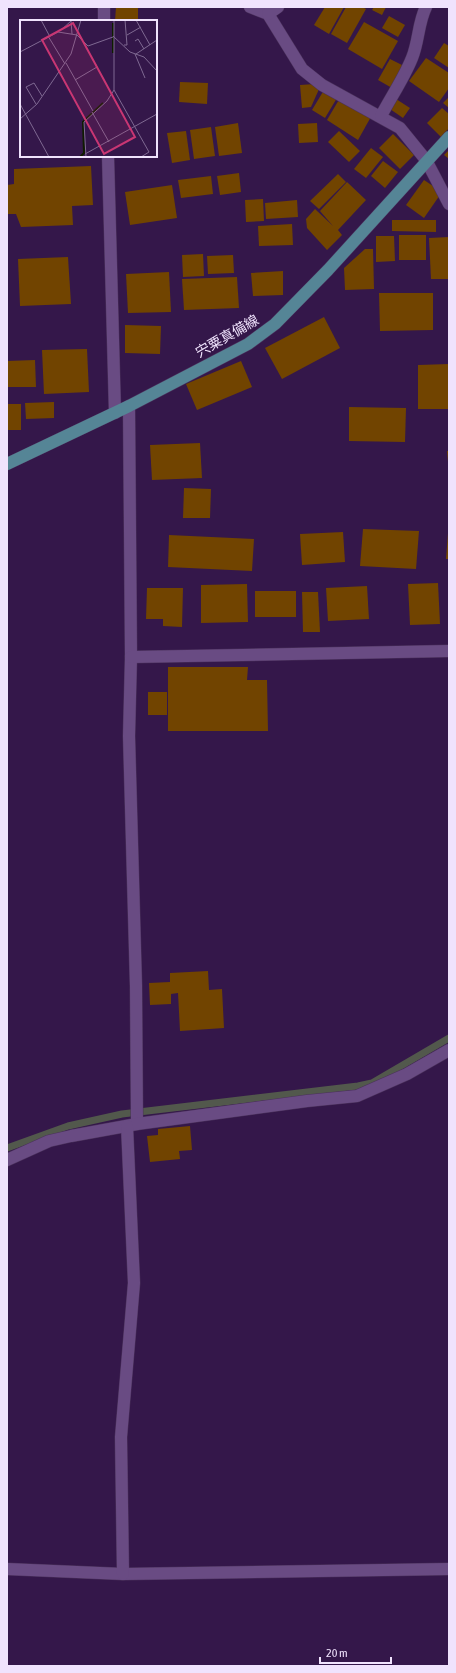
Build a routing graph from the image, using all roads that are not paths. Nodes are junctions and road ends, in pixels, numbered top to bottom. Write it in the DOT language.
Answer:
graph roads {
  1 [pos="104,7"];
  2 [pos="250,7"];
  3 [pos="426,7"];
  4 [pos="273,11"];
  5 [pos="104,20"];
  6 [pos="381,116"];
  7 [pos="449,137"];
  8 [pos="108,157"];
  9 [pos="426,160"];
  10 [pos="449,204"];
  11 [pos="129,406"];
  12 [pos="115,413"];
  13 [pos="7,464"];
  14 [pos="449,651"];
  15 [pos="131,657"];
  16 [pos="449,1050"];
  17 [pos="134,1119"];
  18 [pos="7,1160"];
  19 [pos="7,1569"];
  20 [pos="449,1569"];
  21 [pos="123,1574"];
  1 -- 5 [label="street"];
  2 -- 4 [label="street"];
  3 -- 6 [label="street"];
  4 -- 6 [label="street"];
  6 -- 9 [label="street"];
  7 -- 9 [label="main road, 宍粟真備線"];
  8 -- 12 [label="street"];
  9 -- 10 [label="street"];
  9 -- 11 [label="main road, 宍粟真備線"];
  11 -- 12 [label="main road, 宍粟真備線"];
  11 -- 15 [label="street"];
  12 -- 13 [label="main road, 宍粟真備線"];
  14 -- 15 [label="street"];
  15 -- 17 [label="street"];
  16 -- 17 [label="street"];
  17 -- 18 [label="street"];
  17 -- 21 [label="street"];
  19 -- 21 [label="street"];
  20 -- 21 [label="street"];
}
